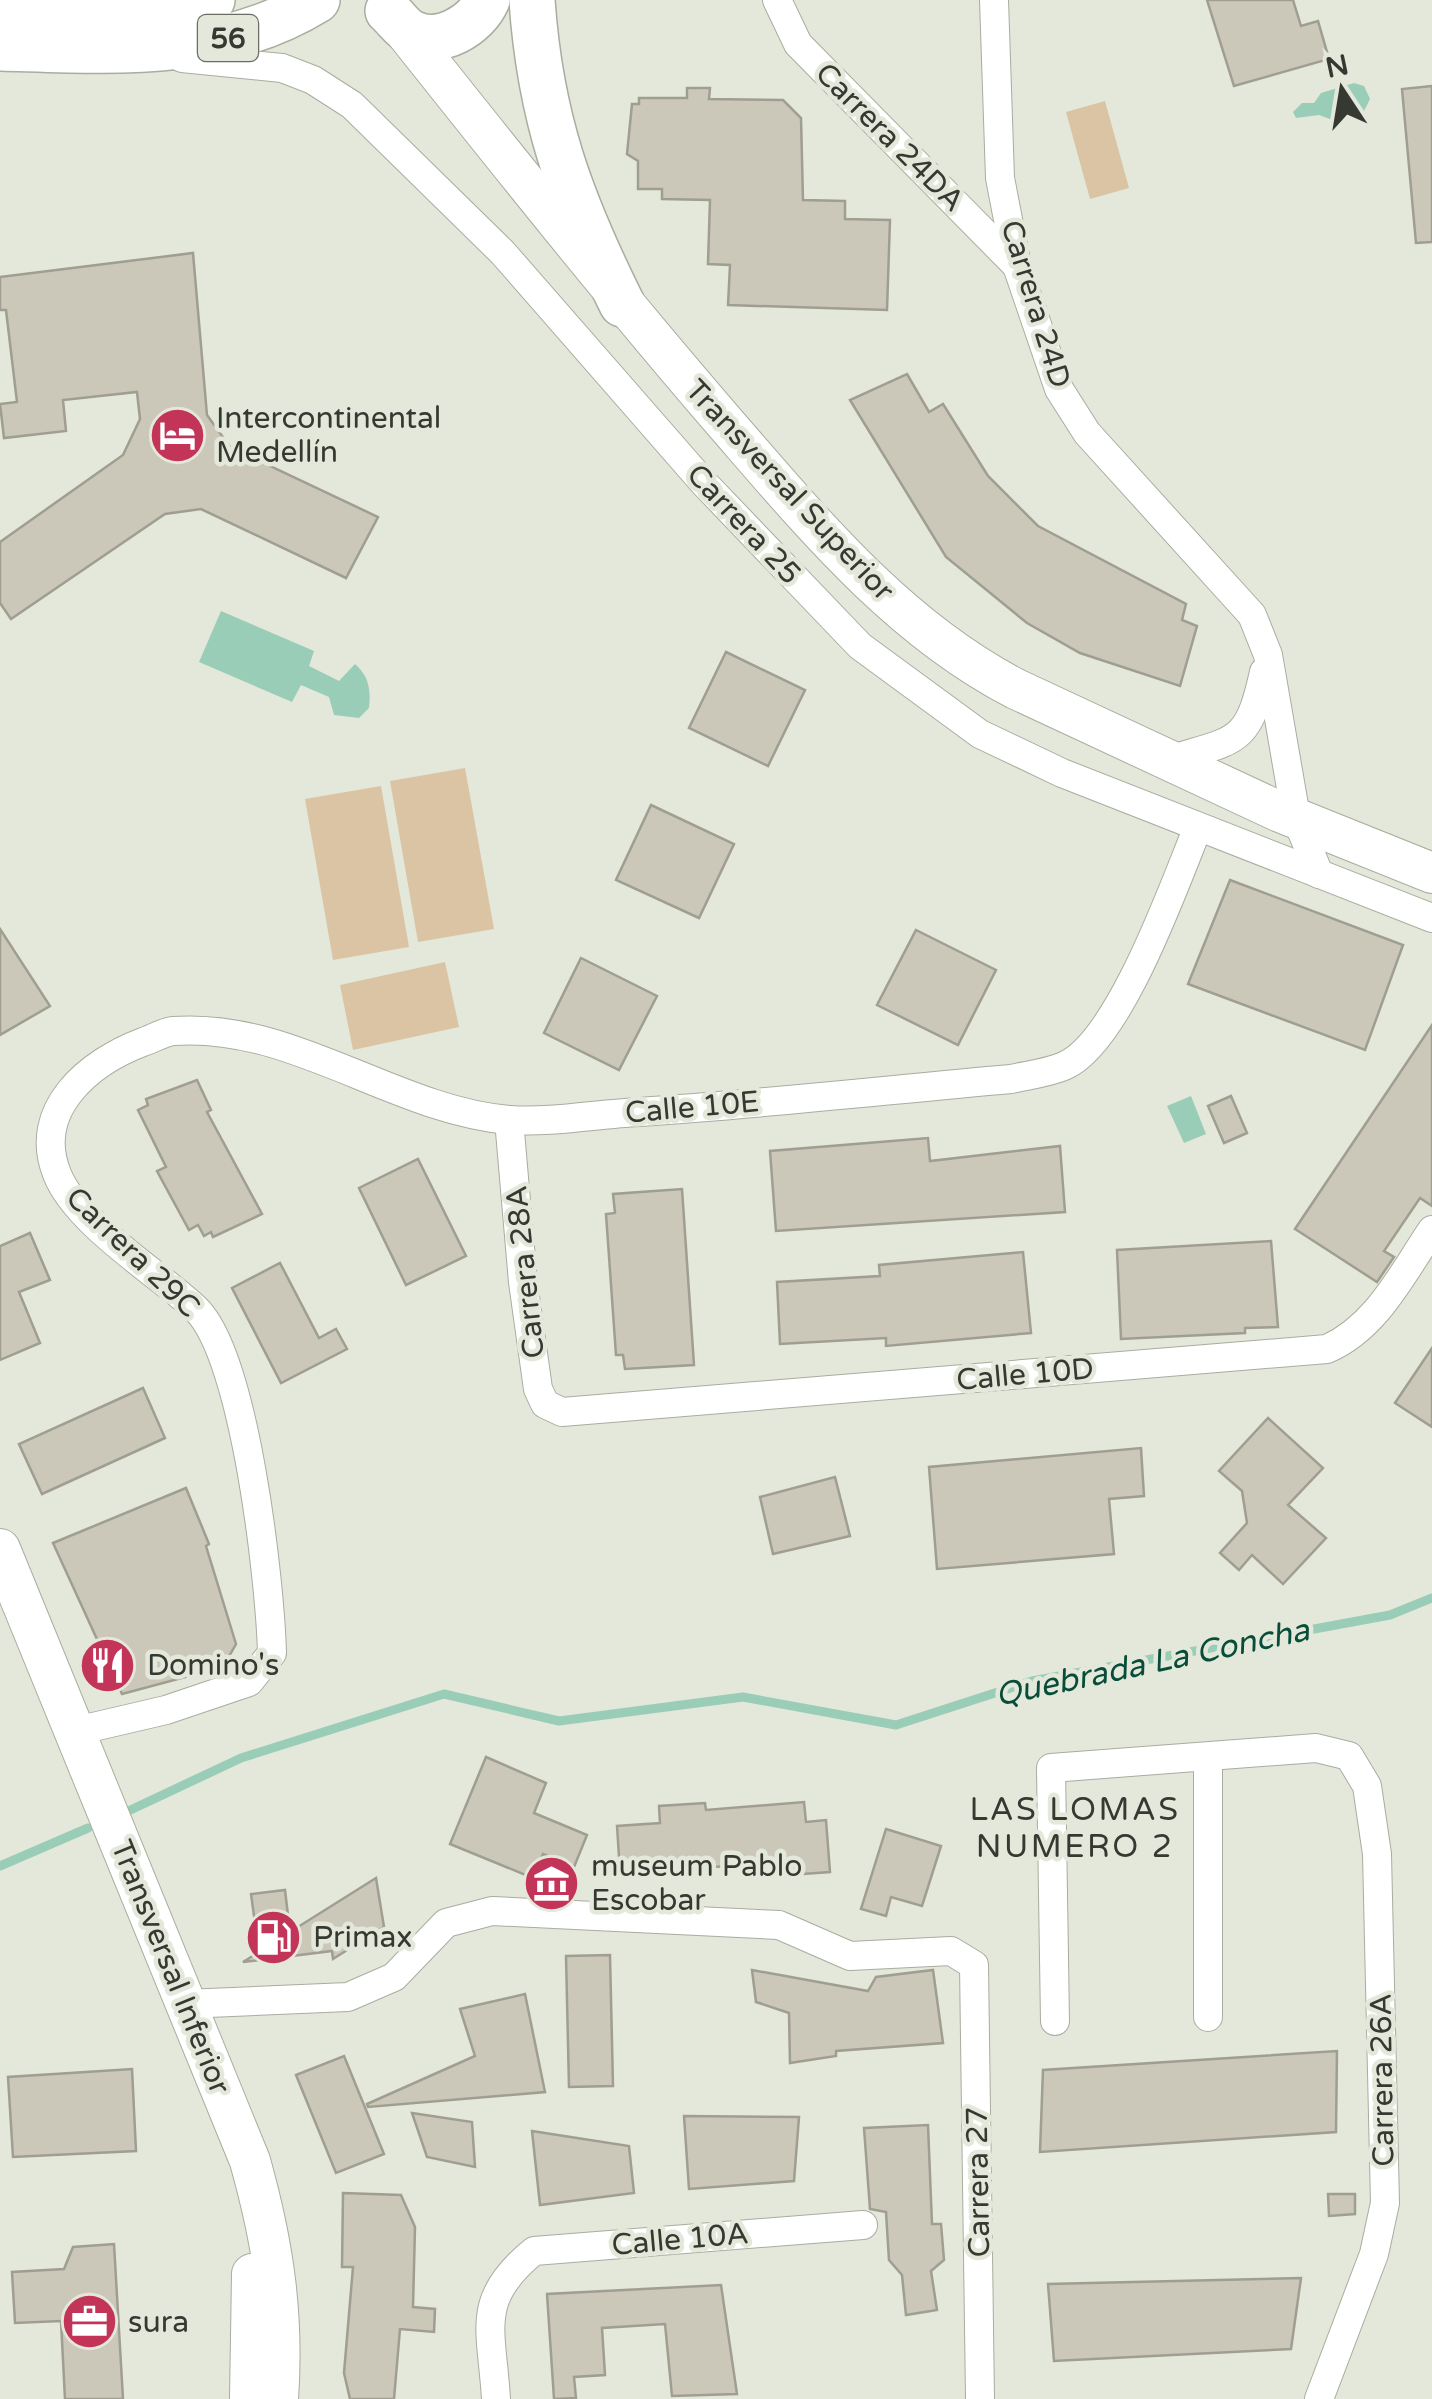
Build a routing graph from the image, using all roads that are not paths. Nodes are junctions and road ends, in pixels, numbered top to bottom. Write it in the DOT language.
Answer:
graph roads {
  1 [pos="212,0"];
  2 [pos="318,0"];
  3 [pos="487,0"];
  4 [pos="532,0"];
  5 [pos="776,0"];
  6 [pos="994,0"];
  7 [pos="384,6"];
  8 [pos="0,12"];
  9 [pos="0,48"];
  10 [pos="130,52"];
  11 [pos="1018,266"];
  12 [pos="622,304"];
  13 [pos="1268,656"];
  14 [pos="1169,760"];
  15 [pos="1296,818"];
  16 [pos="1198,827"];
  17 [pos="1320,874"];
  18 [pos="1432,874"];
  19 [pos="1432,918"];
  20 [pos="69,1087"];
  21 [pos="509,1120"];
  22 [pos="1432,1230"];
  23 [pos="562,1412"];
  24 [pos="0,1549"];
  25 [pos="76,1731"];
  26 [pos="1208,1758"];
  27 [pos="185,2004"];
  28 [pos="1208,2017"];
  29 [pos="1055,2020"];
  30 [pos="262,2206"];
  31 [pos="863,2225"];
  32 [pos="256,2394"];
  33 [pos="496,2399"];
  34 [pos="980,2399"];
  35 [pos="1319,2399"];
  1 -- 8 [label="main road, 56"];
  2 -- 10 [label="main road, 56"];
  3 -- 7 [label="main road"];
  4 -- 12 [label="main road"];
  5 -- 11 [label="street, Carrera 24DA"];
  6 -- 11 [label="street, Carrera 24D"];
  7 -- 12 [label="main road, Transversal Superior"];
  9 -- 10 [label="main road, 56"];
  10 -- 16 [label="street, Carrera 25"];
  11 -- 13 [label="street, Carrera 24D"];
  12 -- 14 [label="main road, Transversal Superior"];
  13 -- 14 [label="street"];
  13 -- 15 [label="street, Carrera 24D"];
  14 -- 15 [label="main road, Transversal Superior"];
  15 -- 17 [label="street, Carrera 24D"];
  15 -- 18 [label="main road, Transversal Superior"];
  16 -- 17 [label="street, Carrera 25"];
  16 -- 21 [label="street, Calle 10E"];
  17 -- 19 [label="street, Carrera 25"];
  20 -- 21 [label="street, Calle 10E"];
  20 -- 25 [label="street, Carrera 29C"];
  21 -- 23 [label="street, Carrera 28A"];
  22 -- 23 [label="street, Calle 10D"];
  24 -- 25 [label="main road, Transversal Inferior"];
  25 -- 27 [label="main road, Transversal Inferior"];
  26 -- 28 [label="street"];
  26 -- 29 [label="street"];
  26 -- 35 [label="street, Carrera 26A"];
  27 -- 30 [label="main road, Transversal Inferior"];
  27 -- 34 [label="street, Carrera 27"];
  30 -- 32 [label="main road"];
  30 -- 32 [label="main road, Transversal Inferior"];
  31 -- 33 [label="street, Calle 10A"];
}
